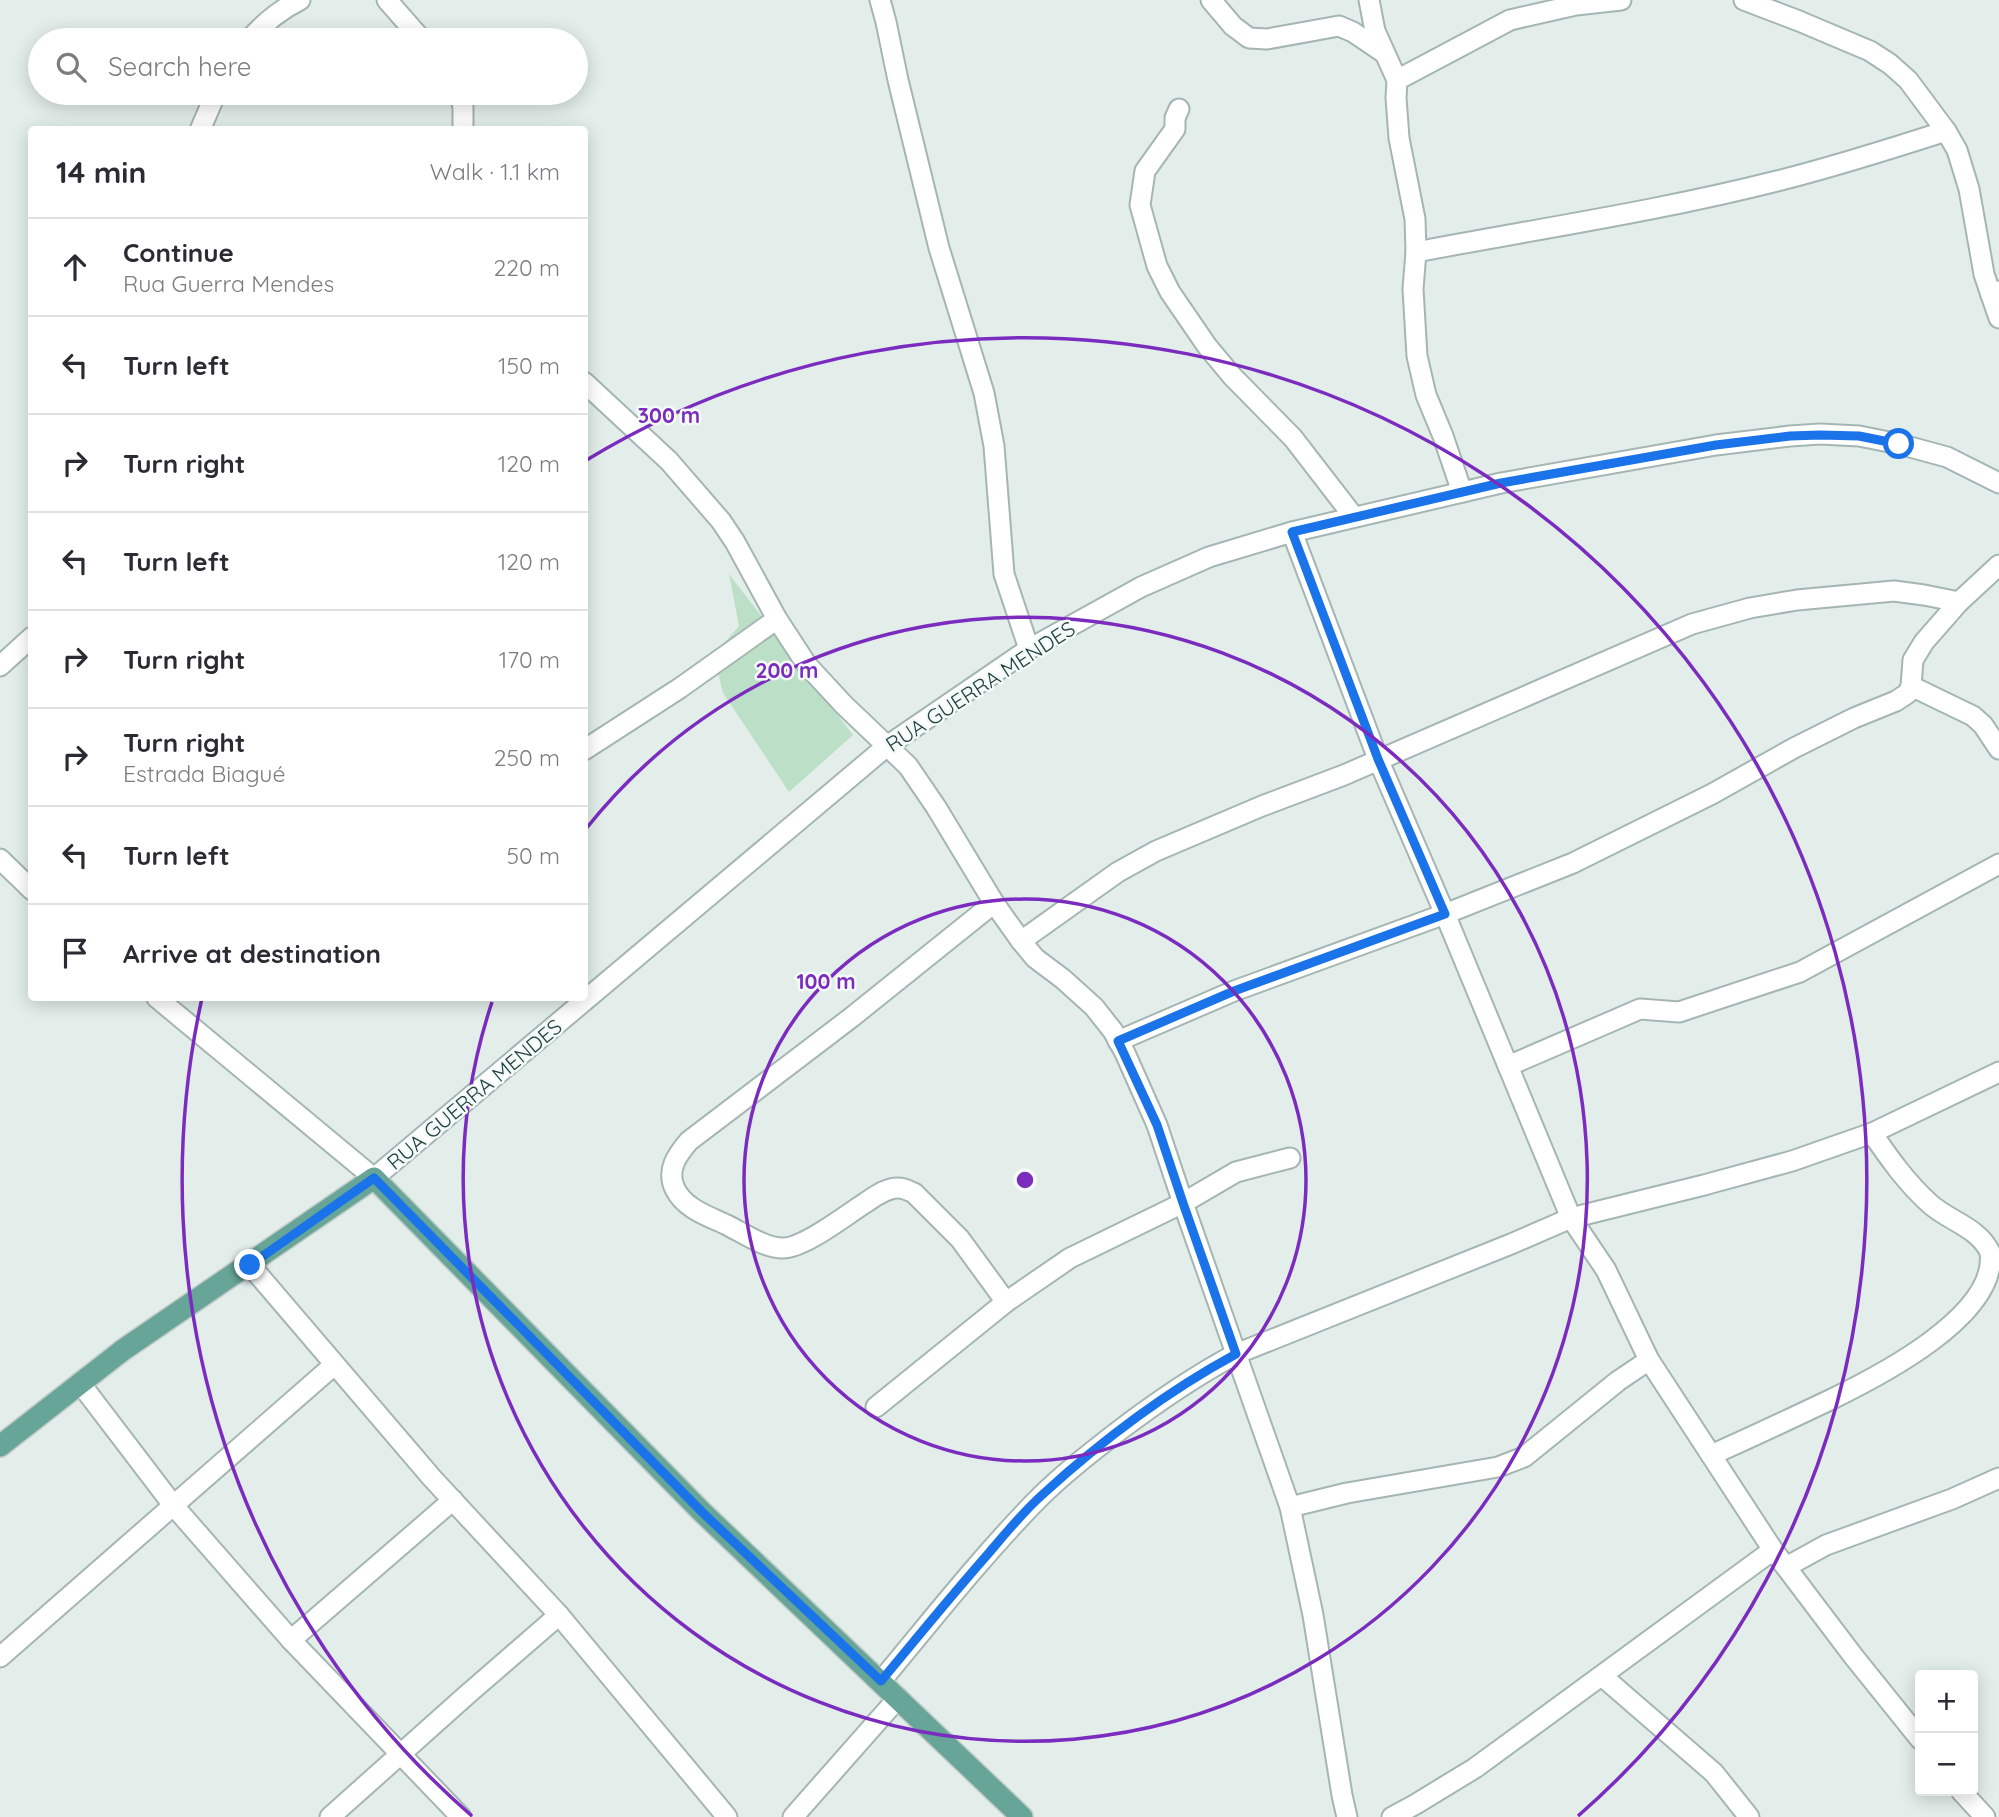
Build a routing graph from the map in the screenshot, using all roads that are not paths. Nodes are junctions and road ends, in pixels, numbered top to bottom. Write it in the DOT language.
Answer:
graph roads {
  1 [pos="300,0"];
  2 [pos="387,0"];
  3 [pos="880,0"];
  4 [pos="1211,0"];
  5 [pos="1368,0"];
  6 [pos="1620,0"];
  7 [pos="1744,0"];
  8 [pos="260,28"];
  9 [pos="412,28"];
  10 [pos="1386,54"];
  11 [pos="1397,80"];
  12 [pos="211,105"];
  13 [pos="462,105"];
  14 [pos="1179,109"];
  15 [pos="202,126"];
  16 [pos="463,126"];
  17 [pos="1946,131"];
  18 [pos="1416,252"];
  19 [pos="1995,293"];
  20 [pos="1999,318"];
  21 [pos="588,386"];
  22 [pos="1999,482"];
  23 [pos="1462,492"];
  24 [pos="1354,517"];
  25 [pos="1292,532"];
  26 [pos="1999,565"];
  27 [pos="1959,602"];
  28 [pos="777,618"];
  29 [pos="28,641"];
  30 [pos="1029,649"];
  31 [pos="0,666"];
  32 [pos="1911,686"];
  33 [pos="887,746"];
  34 [pos="588,747"];
  35 [pos="1999,750"];
  36 [pos="1378,759"];
  37 [pos="0,859"];
  38 [pos="1999,864"];
  39 [pos="28,886"];
  40 [pos="994,903"];
  41 [pos="1445,914"];
  42 [pos="1021,942"];
  43 [pos="588,998"];
  44 [pos="161,1001"];
  45 [pos="584,1001"];
  46 [pos="1118,1041"];
  47 [pos="1508,1066"];
  48 [pos="1999,1072"];
  49 [pos="1872,1132"];
  50 [pos="1290,1158"];
  51 [pos="374,1178"];
  52 [pos="1183,1203"];
  53 [pos="1570,1218"];
  54 [pos="250,1265"];
  55 [pos="1006,1302"];
  56 [pos="1236,1354"];
  57 [pos="1649,1360"];
  58 [pos="334,1365"];
  59 [pos="80,1383"];
  60 [pos="876,1407"];
  61 [pos="0,1446"];
  62 [pos="1712,1455"];
  63 [pos="1999,1478"];
  64 [pos="453,1500"];
  65 [pos="173,1505"];
  66 [pos="1290,1507"];
  67 [pos="1773,1550"];
  68 [pos="1786,1567"];
  69 [pos="559,1615"];
  70 [pos="291,1640"];
  71 [pos="0,1657"];
  72 [pos="1602,1676"];
  73 [pos="881,1681"];
  74 [pos="898,1698"];
  75 [pos="1915,1733"];
  76 [pos="401,1753"];
  77 [pos="1965,1796"];
  78 [pos="330,1817"];
  79 [pos="461,1817"];
  80 [pos="727,1817"];
  81 [pos="793,1817"];
  82 [pos="1022,1817"];
  83 [pos="1348,1817"];
  84 [pos="1392,1817"];
  85 [pos="1749,1817"];
  86 [pos="1984,1817"];
  1 -- 8 [label="street"];
  2 -- 9 [label="street"];
  3 -- 30 [label="street"];
  4 -- 10 [label="street"];
  5 -- 10 [label="street"];
  6 -- 11 [label="street"];
  7 -- 17 [label="street"];
  10 -- 11 [label="street"];
  11 -- 18 [label="street"];
  12 -- 15 [label="street"];
  13 -- 16 [label="street"];
  14 -- 24 [label="street"];
  17 -- 18 [label="street"];
  17 -- 19 [label="street"];
  18 -- 23 [label="street"];
  19 -- 20 [label="street"];
  21 -- 28 [label="street"];
  22 -- 23 [label="street, RUA GUERRA MENDES"];
  23 -- 24 [label="street, RUA GUERRA MENDES"];
  24 -- 25 [label="street, RUA GUERRA MENDES"];
  25 -- 30 [label="street, RUA GUERRA MENDES"];
  25 -- 36 [label="street"];
  26 -- 27 [label="street"];
  27 -- 32 [label="street"];
  27 -- 36 [label="street"];
  28 -- 33 [label="street"];
  28 -- 34 [label="street"];
  29 -- 31 [label="street"];
  30 -- 33 [label="street, RUA GUERRA MENDES"];
  32 -- 35 [label="street"];
  32 -- 41 [label="street"];
  33 -- 40 [label="street"];
  33 -- 43 [label="street, RUA GUERRA MENDES"];
  36 -- 41 [label="street"];
  36 -- 42 [label="street"];
  37 -- 39 [label="street"];
  38 -- 47 [label="street"];
  40 -- 42 [label="street"];
  40 -- 55 [label="street"];
  41 -- 46 [label="street"];
  41 -- 47 [label="street"];
  42 -- 46 [label="street"];
  44 -- 51 [label="street"];
  45 -- 51 [label="street, RUA GUERRA MENDES"];
  46 -- 52 [label="street"];
  47 -- 53 [label="street"];
  48 -- 49 [label="street"];
  49 -- 53 [label="street"];
  49 -- 62 [label="street"];
  50 -- 52 [label="street"];
  51 -- 54 [label="main road"];
  51 -- 73 [label="main road"];
  52 -- 55 [label="street"];
  52 -- 56 [label="street"];
  53 -- 56 [label="street"];
  53 -- 57 [label="street"];
  54 -- 58 [label="street"];
  54 -- 59 [label="main road"];
  55 -- 60 [label="street"];
  56 -- 66 [label="street"];
  56 -- 73 [label="street"];
  57 -- 62 [label="street"];
  57 -- 66 [label="street"];
  58 -- 64 [label="street"];
  58 -- 65 [label="street"];
  59 -- 61 [label="main road"];
  59 -- 65 [label="street"];
  62 -- 67 [label="street"];
  63 -- 68 [label="street"];
  64 -- 69 [label="street"];
  64 -- 70 [label="street"];
  65 -- 70 [label="street"];
  65 -- 71 [label="street"];
  66 -- 83 [label="street"];
  67 -- 68 [label="street"];
  67 -- 72 [label="street"];
  68 -- 75 [label="street"];
  69 -- 76 [label="street"];
  69 -- 80 [label="street"];
  70 -- 76 [label="street"];
  72 -- 84 [label="street"];
  72 -- 85 [label="street"];
  73 -- 74 [label="main road"];
  74 -- 81 [label="street"];
  74 -- 82 [label="main road"];
  76 -- 78 [label="street"];
  76 -- 79 [label="street"];
  77 -- 86 [label="street"];
}
